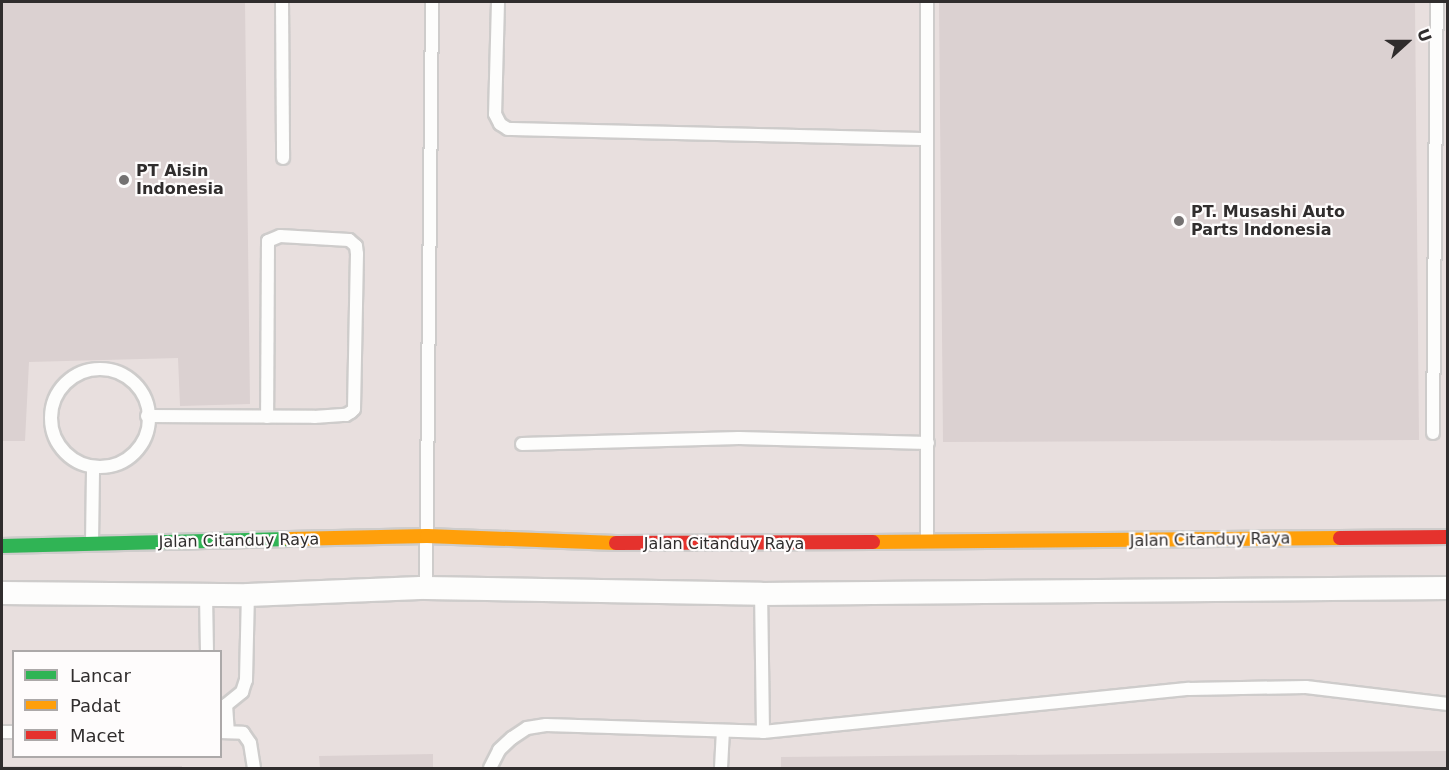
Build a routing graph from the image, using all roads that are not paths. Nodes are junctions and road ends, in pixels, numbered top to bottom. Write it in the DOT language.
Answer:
graph roads {
  1 [pos="282,2"];
  2 [pos="432,2"];
  3 [pos="498,2"];
  4 [pos="927,2"];
  5 [pos="1437,2"];
  6 [pos="926,139"];
  7 [pos="284,158"];
  8 [pos="147,416"];
  9 [pos="267,417"];
  10 [pos="1433,433"];
  11 [pos="928,443"];
  12 [pos="522,444"];
  13 [pos="93,467"];
  14 [pos="427,536"];
  15 [pos="1448,537"];
  16 [pos="927,543"];
  17 [pos="92,544"];
  18 [pos="2,546"];
  19 [pos="426,588"];
  20 [pos="1448,588"];
  21 [pos="2,593"];
  22 [pos="761,594"];
  23 [pos="206,595"];
  24 [pos="248,595"];
  25 [pos="207,650"];
  26 [pos="223,703"];
  27 [pos="1448,704"];
  28 [pos="723,731"];
  29 [pos="224,732"];
  30 [pos="763,732"];
  31 [pos="254,768"];
  32 [pos="490,768"];
  33 [pos="721,768"];
  1 -- 7 [label="lane"];
  2 -- 14 [label="lane"];
  3 -- 6 [label="lane"];
  4 -- 6 [label="lane"];
  5 -- 10 [label="lane"];
  6 -- 11 [label="lane"];
  8 -- 9 [label="lane"];
  8 -- 13 [label="lane"];
  8 -- 13 [label="lane"];
  9 -- 9 [label="lane"];
  11 -- 12 [label="lane"];
  11 -- 16 [label="lane"];
  13 -- 17 [label="lane"];
  14 -- 16 [label="street, Jalan Citanduy Raya"];
  14 -- 17 [label="street, Jalan Citanduy Raya"];
  14 -- 19 [label="lane"];
  15 -- 16 [label="street, Jalan Citanduy Raya"];
  17 -- 18 [label="street, Jalan Citanduy Raya"];
  19 -- 22 [label="street"];
  19 -- 24 [label="street"];
  20 -- 22 [label="street"];
  21 -- 23 [label="street"];
  22 -- 30 [label="lane"];
  23 -- 24 [label="street"];
  23 -- 25 [label="lane"];
  24 -- 26 [label="lane"];
  26 -- 29 [label="lane"];
  27 -- 30 [label="lane"];
  28 -- 30 [label="lane"];
  28 -- 32 [label="lane"];
  28 -- 33 [label="lane"];
  29 -- 31 [label="lane"];
}
